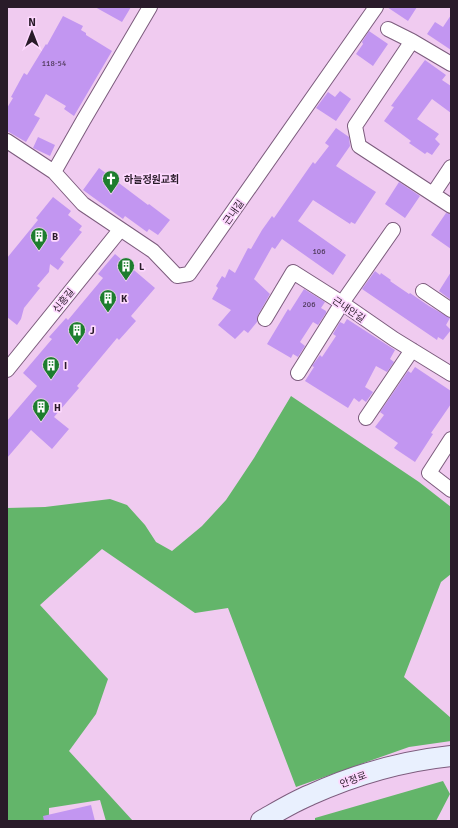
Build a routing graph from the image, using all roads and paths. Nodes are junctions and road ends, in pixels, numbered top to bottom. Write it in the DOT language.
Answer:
graph roads {
  1 [pos="150,7"];
  2 [pos="376,7"];
  3 [pos="388,30"];
  4 [pos="412,41"];
  5 [pos="451,64"];
  6 [pos="7,141"];
  7 [pos="451,167"];
  8 [pos="54,172"];
  9 [pos="434,194"];
  10 [pos="451,206"];
  11 [pos="120,230"];
  12 [pos="393,230"];
  13 [pos="423,291"];
  14 [pos="342,303"];
  15 [pos="451,310"];
  16 [pos="265,319"];
  17 [pos="412,350"];
  18 [pos="7,370"];
  19 [pos="298,373"];
  20 [pos="451,374"];
  21 [pos="366,418"];
  22 [pos="451,438"];
  23 [pos="451,490"];
  24 [pos="451,756"];
  25 [pos="261,821"];
  1 -- 8 [label="street"];
  2 -- 11 [label="street, 근내길"];
  3 -- 4 [label="street"];
  4 -- 5 [label="street"];
  4 -- 9 [label="street"];
  6 -- 8 [label="street, 근내길"];
  7 -- 9 [label="street"];
  8 -- 11 [label="street, 근내길"];
  9 -- 10 [label="street"];
  11 -- 18 [label="street, 신흥길"];
  12 -- 14 [label="street"];
  13 -- 15 [label="street"];
  14 -- 16 [label="street, 근내안길"];
  14 -- 17 [label="street, 근내안길"];
  14 -- 19 [label="street"];
  17 -- 20 [label="street, 근내안길"];
  17 -- 21 [label="street"];
  22 -- 23 [label="street"];
  24 -- 25 [label="street, 안정로"];
}
